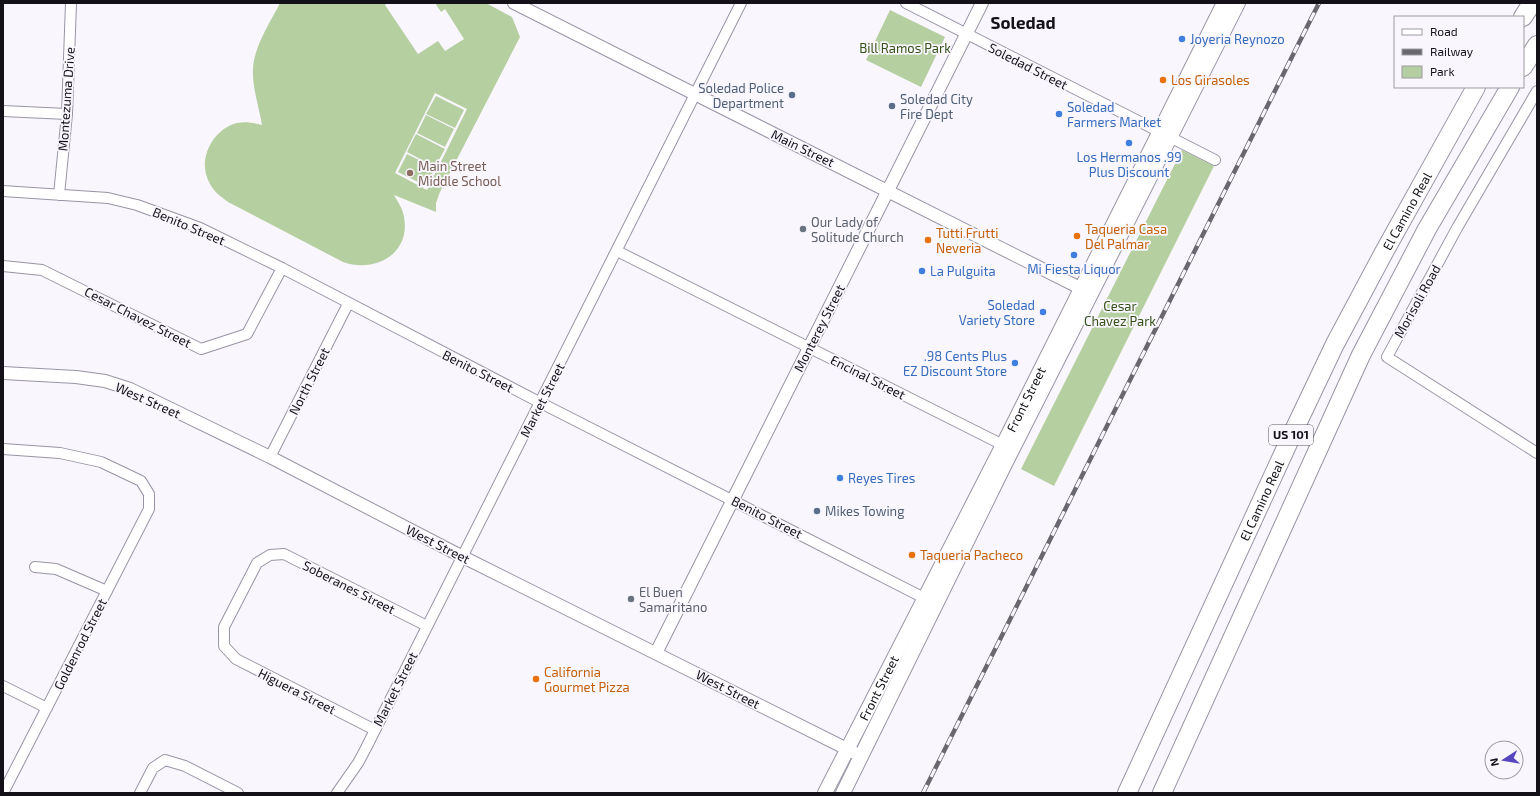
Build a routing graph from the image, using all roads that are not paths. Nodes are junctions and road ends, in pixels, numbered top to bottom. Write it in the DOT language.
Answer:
graph roads {
  1 [pos="71,3"];
  2 [pos="514,3"];
  3 [pos="741,3"];
  4 [pos="906,3"];
  5 [pos="982,3"];
  6 [pos="1224,3"];
  7 [pos="1238,3"];
  8 [pos="1532,3"];
  9 [pos="1524,16"];
  10 [pos="967,34"];
  11 [pos="1537,45"];
  12 [pos="1524,65"];
  13 [pos="1475,88"];
  14 [pos="1509,88"];
  15 [pos="1537,91"];
  16 [pos="695,94"];
  17 [pos="3,111"];
  18 [pos="67,114"];
  19 [pos="1165,135"];
  20 [pos="1215,160"];
  21 [pos="889,190"];
  22 [pos="3,191"];
  23 [pos="59,195"];
  24 [pos="617,251"];
  25 [pos="3,266"];
  26 [pos="282,268"];
  27 [pos="1086,291"];
  28 [pos="348,304"];
  29 [pos="809,348"];
  30 [pos="3,373"];
  31 [pos="541,403"];
  32 [pos="1008,447"];
  33 [pos="3,449"];
  34 [pos="1537,454"];
  35 [pos="270,457"];
  36 [pos="732,499"];
  37 [pos="463,557"];
  38 [pos="35,567"];
  39 [pos="107,592"];
  40 [pos="930,601"];
  41 [pos="427,626"];
  42 [pos="224,646"];
  43 [pos="656,653"];
  44 [pos="3,686"];
  45 [pos="47,708"];
  46 [pos="375,730"];
  47 [pos="847,749"];
  48 [pos="861,756"];
  49 [pos="3,793"];
  50 [pos="140,793"];
  51 [pos="238,793"];
  52 [pos="337,793"];
  53 [pos="824,793"];
  54 [pos="843,793"];
  55 [pos="1128,793"];
  56 [pos="1162,793"];
  1 -- 18 [label="street, Montezuma Drive"];
  2 -- 16 [label="street, Main Street"];
  3 -- 16 [label="street, Market Street"];
  4 -- 10 [label="street, Soledad Street"];
  5 -- 10 [label="street, Monterey Street"];
  6 -- 19 [label="main road, Front Street"];
  7 -- 19 [label="main road, Front Street"];
  8 -- 9 [label="highway"];
  10 -- 19 [label="street, Soledad Street"];
  10 -- 21 [label="street, Monterey Street"];
  11 -- 12 [label="highway"];
  13 -- 55 [label="highway, El Camino Real / US 101"];
  14 -- 56 [label="highway, El Camino Real / US 101"];
  15 -- 34 [label="street, Morisoli Road"];
  16 -- 21 [label="street, Main Street"];
  16 -- 24 [label="street, Market Street"];
  17 -- 18 [label="street"];
  18 -- 23 [label="street, Montezuma Drive"];
  19 -- 20 [label="street, Soledad Street"];
  19 -- 27 [label="main road, Front Street"];
  21 -- 27 [label="street, Main Street"];
  21 -- 29 [label="street, Monterey Street"];
  22 -- 23 [label="street, Benito Street"];
  23 -- 26 [label="street, Benito Street"];
  24 -- 29 [label="street, Encinal Street"];
  24 -- 31 [label="street, Market Street"];
  25 -- 26 [label="street, Cesar Chavez Street"];
  26 -- 28 [label="street, Benito Street"];
  27 -- 32 [label="main road, Front Street"];
  28 -- 31 [label="street, Benito Street"];
  28 -- 35 [label="street, North Street"];
  29 -- 32 [label="street, Encinal Street"];
  29 -- 36 [label="street, Monterey Street"];
  30 -- 35 [label="street, West Street"];
  31 -- 36 [label="street, Benito Street"];
  31 -- 37 [label="street, Market Street"];
  32 -- 40 [label="main road, Front Street"];
  33 -- 39 [label="street, Goldenrod Street"];
  35 -- 37 [label="street, West Street"];
  36 -- 40 [label="street, Benito Street"];
  36 -- 43 [label="street, Monterey Street"];
  37 -- 41 [label="street, Market Street"];
  37 -- 43 [label="street, West Street"];
  38 -- 39 [label="street"];
  39 -- 45 [label="street, Goldenrod Street"];
  40 -- 47 [label="main road, Front Street"];
  40 -- 48 [label="main road, Front Street"];
  41 -- 42 [label="street, Soberanes Street"];
  41 -- 46 [label="street, Market Street"];
  42 -- 46 [label="street, Higuera Street"];
  43 -- 47 [label="street, West Street"];
  44 -- 45 [label="street"];
  45 -- 49 [label="street, Goldenrod Street"];
  46 -- 52 [label="street, Market Street"];
  47 -- 48 [label="street, West Street"];
  47 -- 53 [label="main road, Front Street"];
  48 -- 54 [label="main road, Front Street"];
  50 -- 51 [label="street"];
}
